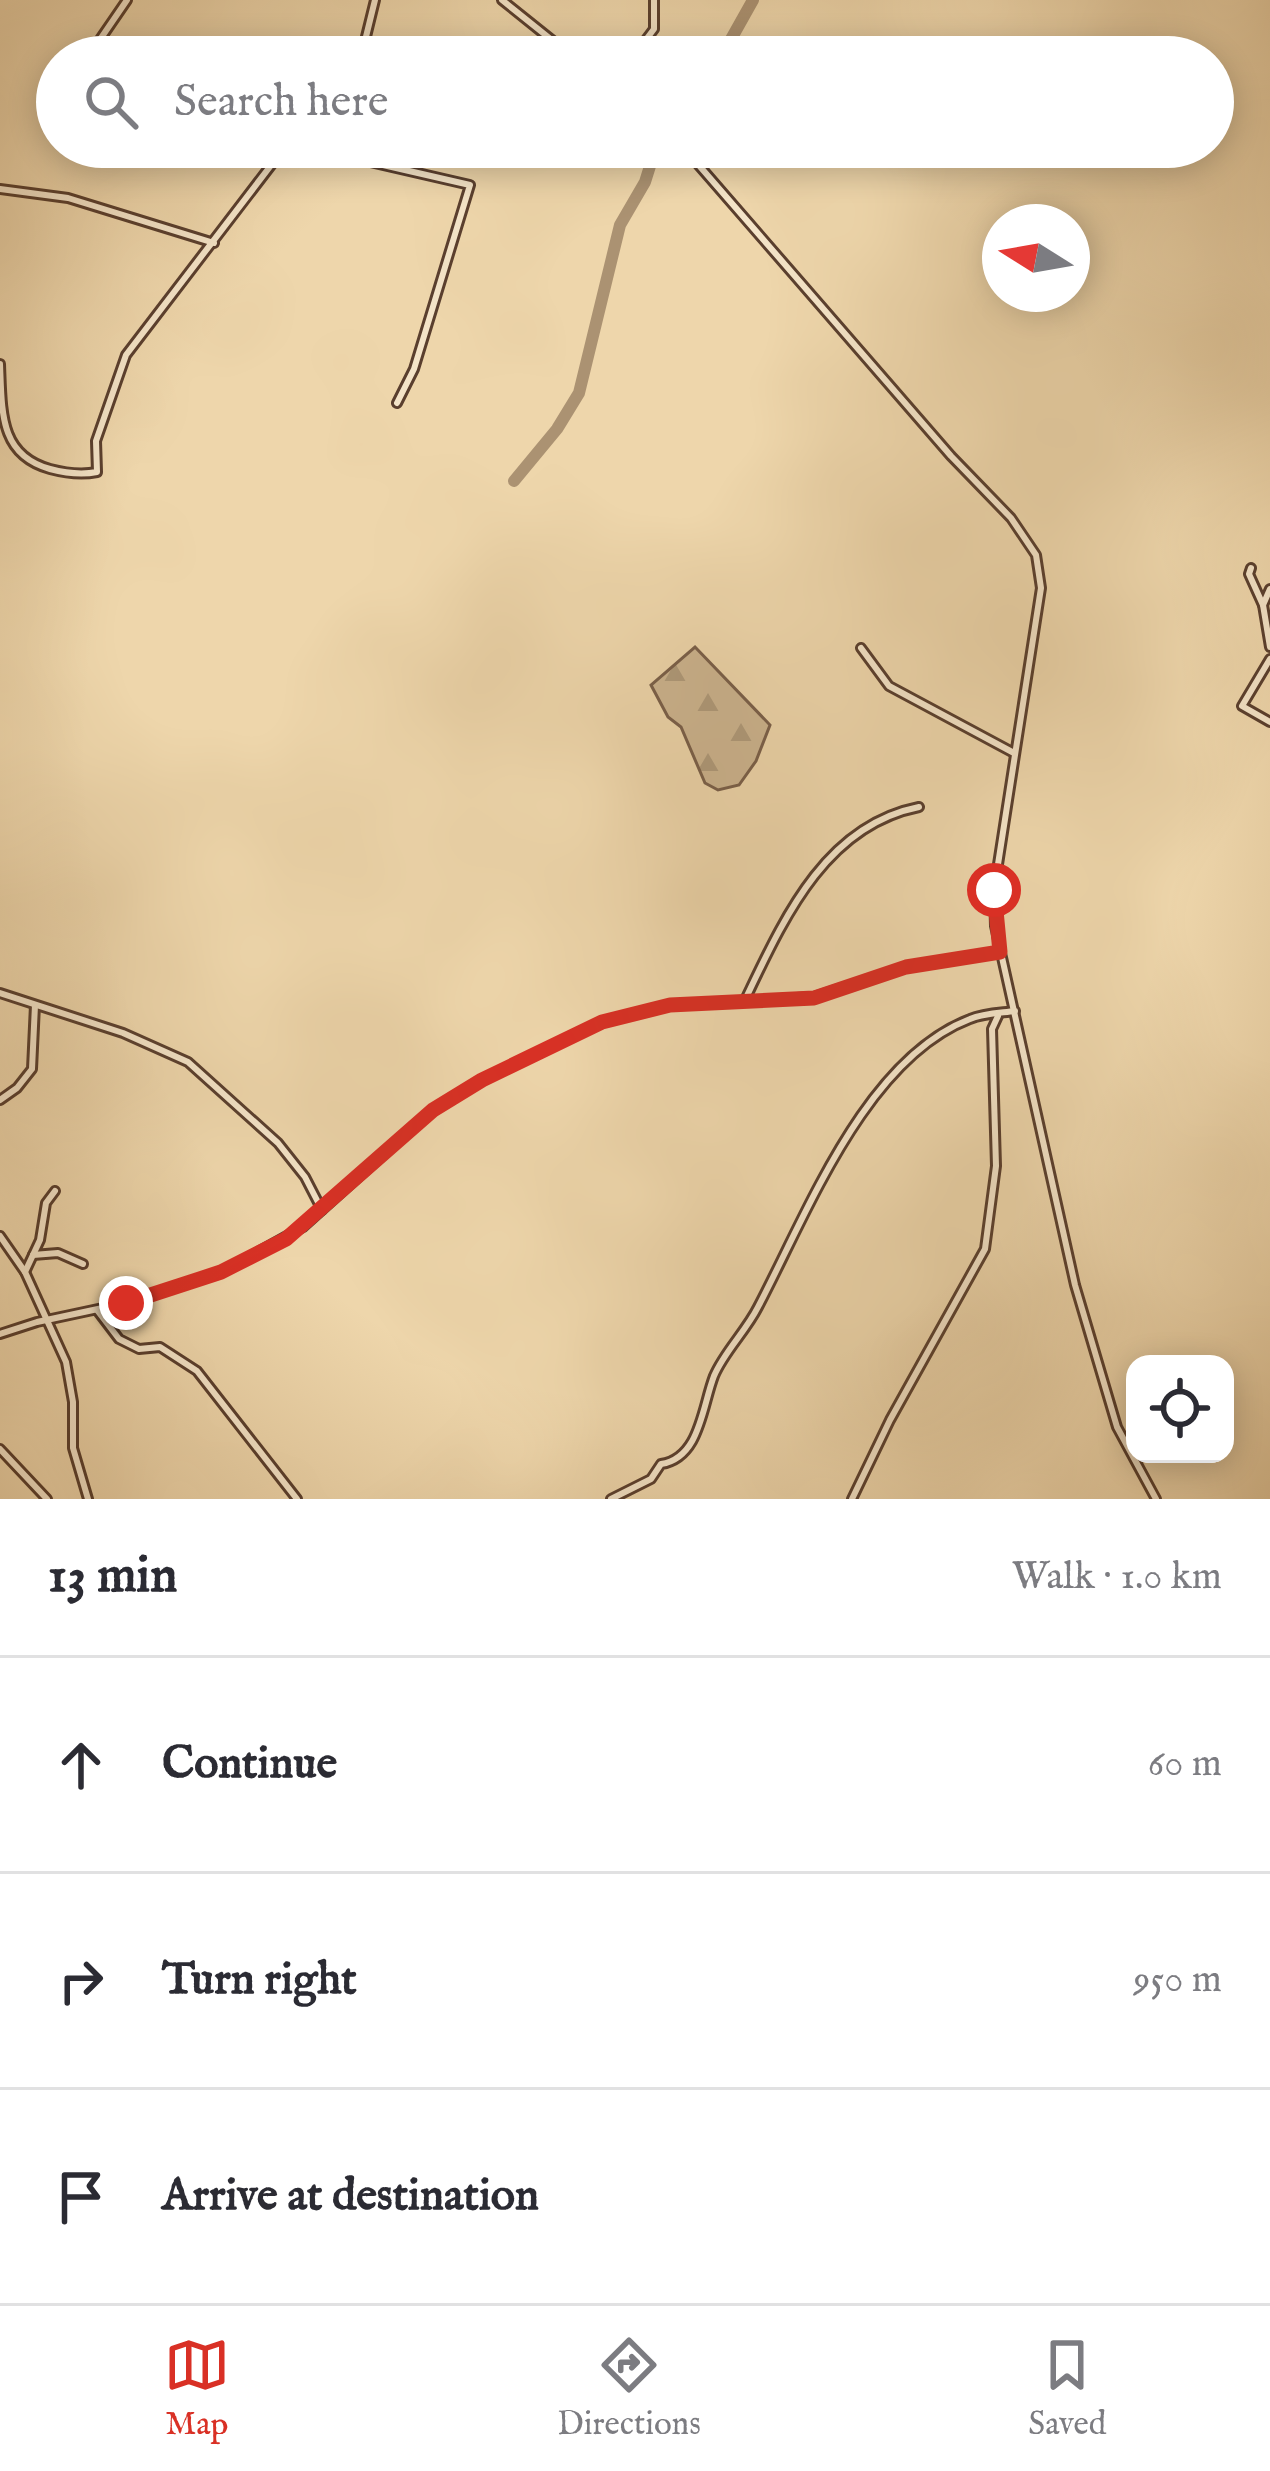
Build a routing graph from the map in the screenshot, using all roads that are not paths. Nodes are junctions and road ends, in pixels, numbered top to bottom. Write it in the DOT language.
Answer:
graph roads {
  1 [pos="128,0"];
  2 [pos="374,0"];
  3 [pos="654,0"];
  4 [pos="507,1"];
  5 [pos="103,36"];
  6 [pos="366,36"];
  7 [pos="548,36"];
  8 [pos="649,36"];
  9 [pos="268,168"];
  10 [pos="396,168"];
  11 [pos="701,168"];
  12 [pos="0,189"];
  13 [pos="214,243"];
  14 [pos="0,364"];
  15 [pos="398,403"];
  16 [pos="2,440"];
  17 [pos="1251,568"];
  18 [pos="1270,590"];
  19 [pos="1262,605"];
  20 [pos="1270,646"];
  21 [pos="861,648"];
  22 [pos="1270,659"];
  23 [pos="1270,722"];
  24 [pos="1014,753"];
  25 [pos="919,807"];
  26 [pos="1000,952"];
  27 [pos="0,993"];
  28 [pos="745,1002"];
  29 [pos="35,1005"];
  30 [pos="1015,1011"];
  31 [pos="1000,1013"];
  32 [pos="0,1100"];
  33 [pos="55,1191"];
  34 [pos="322,1210"];
  35 [pos="0,1236"];
  36 [pos="33,1255"];
  37 [pos="83,1264"];
  38 [pos="25,1272"];
  39 [pos="97,1310"];
  40 [pos="49,1320"];
  41 [pos="0,1334"];
  42 [pos="0,1449"];
  43 [pos="47,1499"];
  44 [pos="88,1499"];
  45 [pos="297,1499"];
  46 [pos="610,1499"];
  47 [pos="852,1499"];
  48 [pos="1156,1499"];
  1 -- 5 [label="street"];
  2 -- 6 [label="street"];
  3 -- 8 [label="street"];
  4 -- 7 [label="street"];
  9 -- 13 [label="street"];
  10 -- 15 [label="street"];
  11 -- 24 [label="street"];
  12 -- 13 [label="street"];
  13 -- 16 [label="street"];
  14 -- 16 [label="street"];
  17 -- 19 [label="street"];
  18 -- 19 [label="street"];
  19 -- 20 [label="street"];
  21 -- 24 [label="street"];
  22 -- 23 [label="street"];
  24 -- 26 [label="street"];
  25 -- 28 [label="street"];
  26 -- 28 [label="street"];
  26 -- 30 [label="street"];
  27 -- 29 [label="street"];
  28 -- 34 [label="street"];
  29 -- 32 [label="street"];
  29 -- 34 [label="street"];
  30 -- 31 [label="street"];
  30 -- 48 [label="street"];
  31 -- 46 [label="street"];
  31 -- 47 [label="street"];
  33 -- 36 [label="street"];
  34 -- 39 [label="street"];
  35 -- 38 [label="street"];
  36 -- 37 [label="street"];
  36 -- 38 [label="street"];
  38 -- 40 [label="street"];
  39 -- 40 [label="street"];
  39 -- 45 [label="street"];
  40 -- 41 [label="street"];
  40 -- 44 [label="street"];
  42 -- 43 [label="street"];
}
